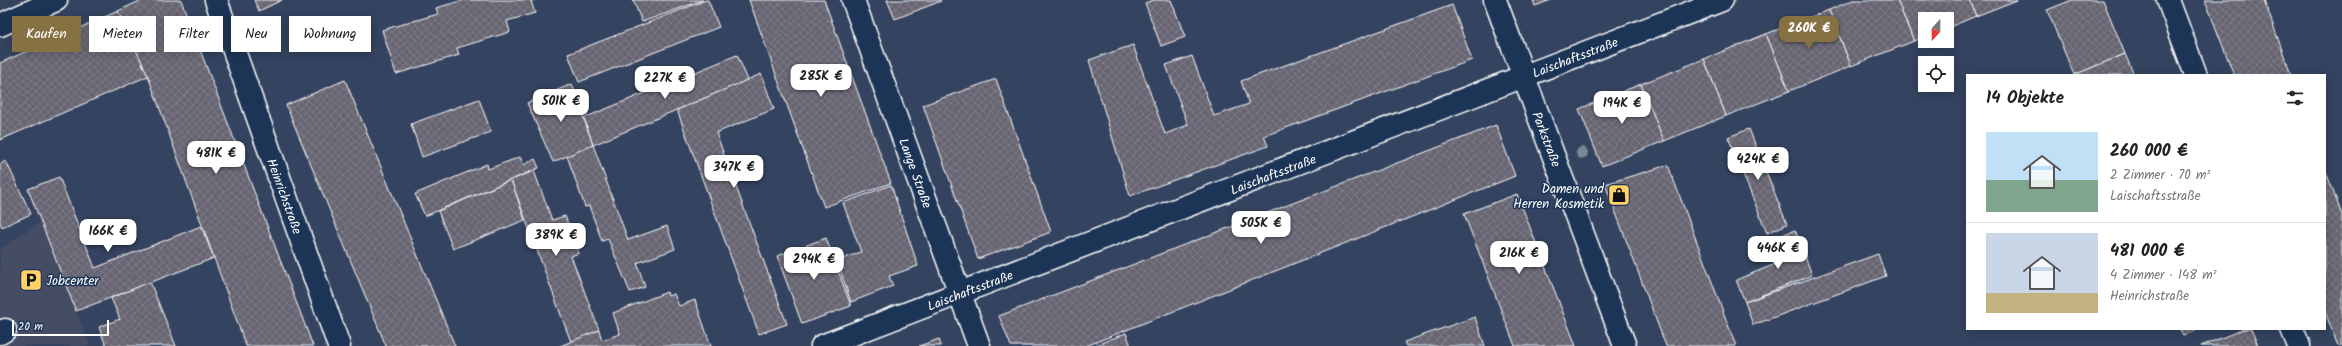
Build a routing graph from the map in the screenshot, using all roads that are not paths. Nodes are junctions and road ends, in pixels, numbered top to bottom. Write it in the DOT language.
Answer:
graph roads {
  1 [pos="56,0"];
  2 [pos="216,0"];
  3 [pos="853,0"];
  4 [pos="1495,0"];
  5 [pos="1722,0"];
  6 [pos="2168,0"];
  7 [pos="0,25"];
  8 [pos="2196,74"];
  9 [pos="1523,77"];
  10 [pos="959,294"];
  11 [pos="2292,330"];
  12 [pos="338,346"];
  13 [pos="822,346"];
  14 [pos="979,346"];
  15 [pos="1624,346"];
  16 [pos="2299,346"];
  1 -- 7 [label="street"];
  2 -- 12 [label="street, Heinrichstraße"];
  3 -- 10 [label="street, Lange Straße"];
  4 -- 9 [label="street, Parkstraße"];
  5 -- 9 [label="street, Laischaftsstraße"];
  6 -- 8 [label="street"];
  9 -- 10 [label="street, Laischaftsstraße"];
  9 -- 15 [label="street, Parkstraße"];
  10 -- 13 [label="street, Laischaftsstraße"];
  10 -- 14 [label="street, Lange Straße"];
  11 -- 16 [label="street"];
}
